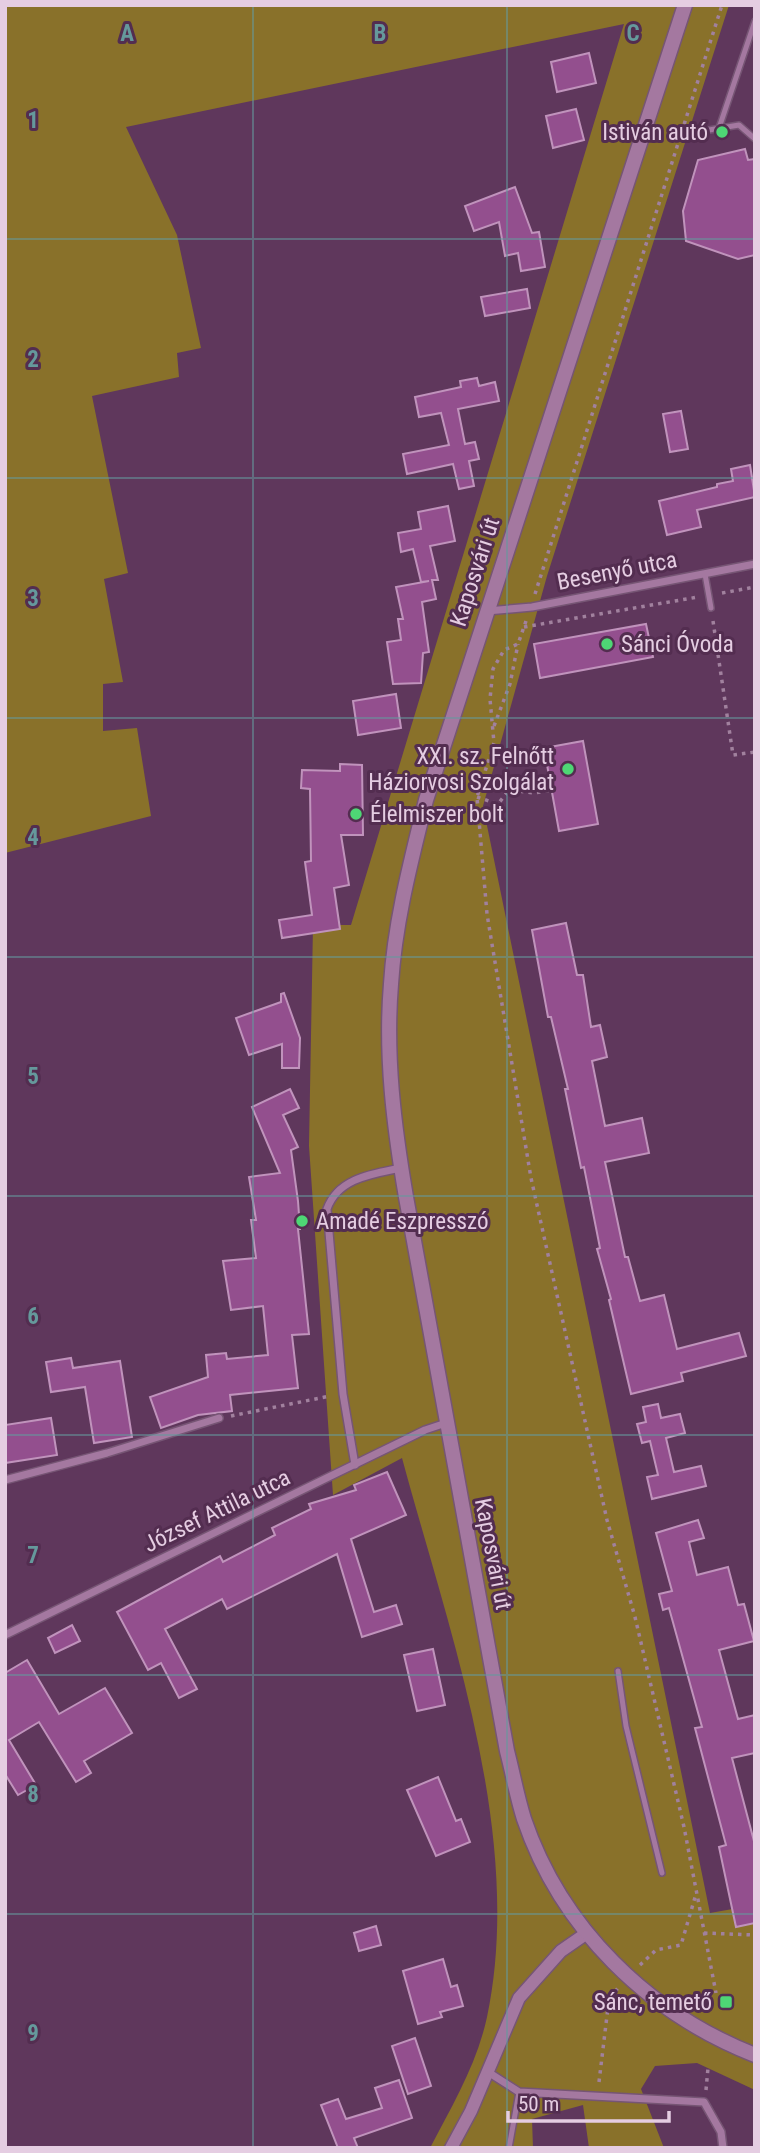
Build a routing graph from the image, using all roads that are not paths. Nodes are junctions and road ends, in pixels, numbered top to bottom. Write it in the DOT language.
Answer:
graph roads {
  1 [pos="685,5"];
  2 [pos="755,21"];
  3 [pos="719,128"];
  4 [pos="703,131"];
  5 [pos="755,139"];
  6 [pos="755,564"];
  7 [pos="705,574"];
  8 [pos="711,608"];
  9 [pos="486,611"];
  10 [pos="401,1168"];
  11 [pos="219,1418"];
  12 [pos="446,1423"];
  13 [pos="355,1465"];
  14 [pos="5,1480"];
  15 [pos="5,1634"];
  16 [pos="618,1671"];
  17 [pos="662,1873"];
  18 [pos="587,1933"];
  19 [pos="755,2055"];
  20 [pos="488,2072"];
  21 [pos="519,2092"];
  22 [pos="451,2148"];
  23 [pos="509,2148"];
  24 [pos="723,2148"];
  1 -- 9 [label="main road, Kaposvári út"];
  2 -- 3 [label="lane"];
  3 -- 4 [label="lane"];
  3 -- 5 [label="lane"];
  6 -- 7 [label="street, Besenyő utca"];
  7 -- 8 [label="lane"];
  7 -- 9 [label="street, Besenyő utca"];
  9 -- 10 [label="main road, Kaposvári út"];
  10 -- 12 [label="main road, Kaposvári út"];
  10 -- 13 [label="street"];
  11 -- 14 [label="street"];
  12 -- 13 [label="street, József Attila utca"];
  12 -- 18 [label="main road, Kaposvári út"];
  13 -- 15 [label="street, József Attila utca"];
  16 -- 17 [label="lane"];
  18 -- 19 [label="main road, Kaposvári út"];
  18 -- 20 [label="street"];
  20 -- 21 [label="street"];
  20 -- 22 [label="street"];
  21 -- 23 [label="lane"];
  21 -- 24 [label="street"];
}
